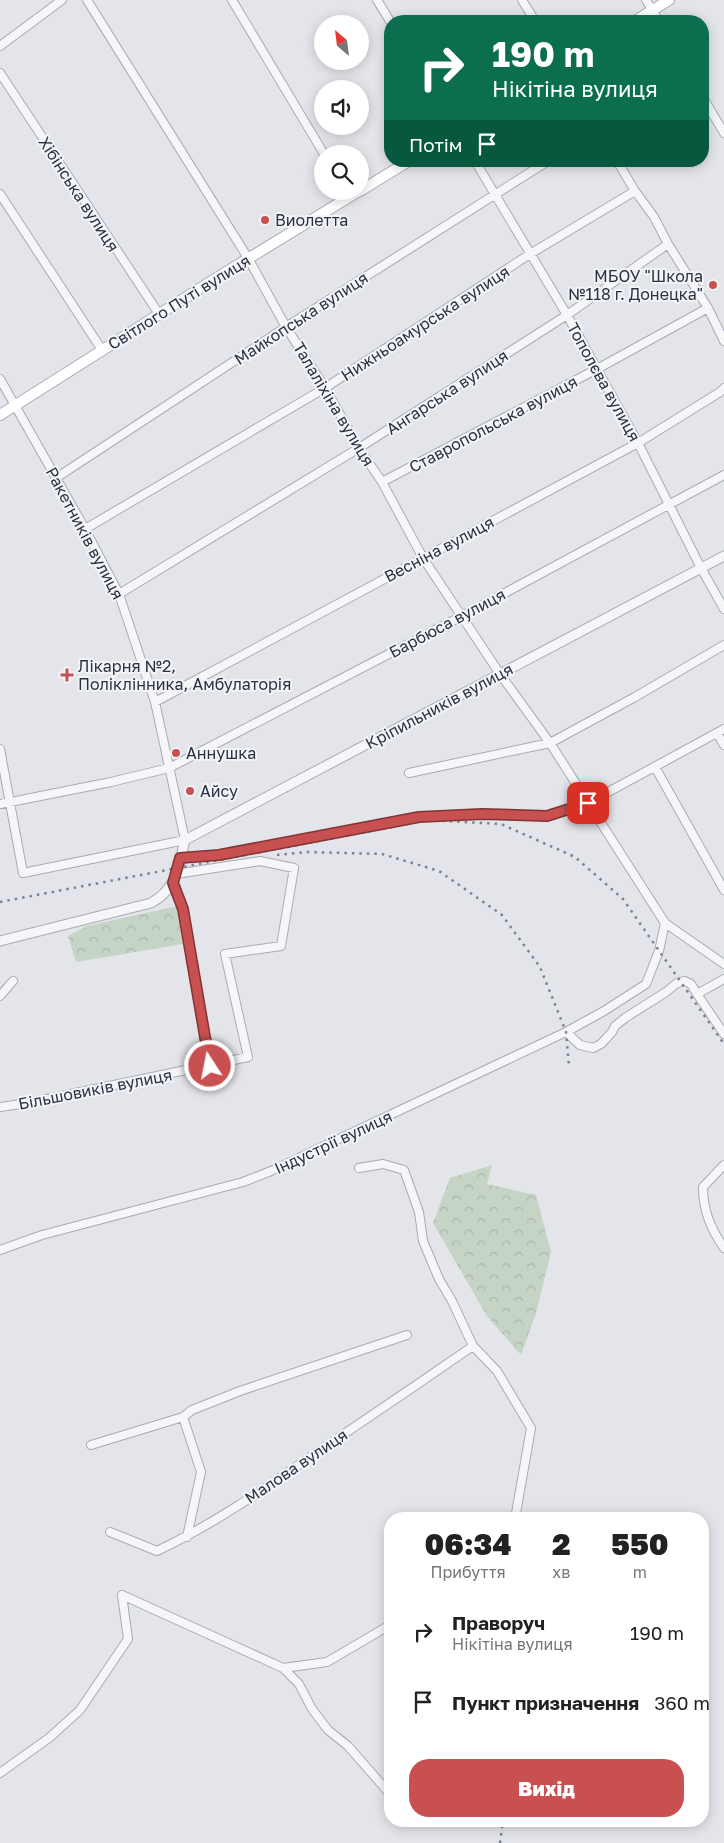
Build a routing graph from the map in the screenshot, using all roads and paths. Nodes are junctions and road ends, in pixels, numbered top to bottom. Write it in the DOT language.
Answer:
graph roads {
  1 [pos="62,0"];
  2 [pos="87,0"];
  3 [pos="232,0"];
  4 [pos="377,0"];
  5 [pos="522,0"];
  6 [pos="646,0"];
  7 [pos="669,0"];
  8 [pos="653,10"];
  9 [pos="386,15"];
  10 [pos="531,15"];
  11 [pos="645,15"];
  12 [pos="656,15"];
  13 [pos="0,46"];
  14 [pos="0,73"];
  15 [pos="709,108"];
  16 [pos="724,133"];
  17 [pos="319,145"];
  18 [pos="399,167"];
  19 [pos="477,167"];
  20 [pos="539,167"];
  21 [pos="620,167"];
  22 [pos="369,184"];
  23 [pos="634,191"];
  24 [pos="0,194"];
  25 [pos="494,196"];
  26 [pos="343,200"];
  27 [pos="668,244"];
  28 [pos="530,254"];
  29 [pos="248,258"];
  30 [pos="708,308"];
  31 [pos="159,314"];
  32 [pos="567,315"];
  33 [pos="286,327"];
  34 [pos="724,341"];
  35 [pos="102,350"];
  36 [pos="597,369"];
  37 [pos="0,379"];
  38 [pos="325,388"];
  39 [pos="722,390"];
  40 [pos="14,406"];
  41 [pos="0,415"];
  42 [pos="638,443"];
  43 [pos="359,448"];
  44 [pos="724,475"];
  45 [pos="56,478"];
  46 [pos="382,482"];
  47 [pos="669,505"];
  48 [pos="85,529"];
  49 [pos="724,556"];
  50 [pos="423,558"];
  51 [pos="701,568"];
  52 [pos="119,594"];
  53 [pos="724,609"];
  54 [pos="462,616"];
  55 [pos="724,645"];
  56 [pos="500,674"];
  57 [pos="155,702"];
  58 [pos="721,731"];
  59 [pos="550,743"];
  60 [pos="724,745"];
  61 [pos="0,749"];
  62 [pos="655,767"];
  63 [pos="169,768"];
  64 [pos="409,773"];
  65 [pos="10,802"];
  66 [pos="588,803"];
  67 [pos="0,804"];
  68 [pos="185,840"];
  69 [pos="180,858"];
  70 [pos="175,879"];
  71 [pos="724,890"];
  72 [pos="665,923"];
  73 [pos="0,941"];
  74 [pos="724,964"];
  75 [pos="724,979"];
  76 [pos="13,981"];
  77 [pos="697,994"];
  78 [pos="0,996"];
  79 [pos="566,1032"];
  80 [pos="724,1034"];
  81 [pos="210,1066"];
  82 [pos="0,1107"];
  83 [pos="724,1165"];
  84 [pos="359,1168"];
  85 [pos="724,1248"];
  86 [pos="0,1250"];
  87 [pos="407,1335"];
  88 [pos="473,1346"];
  89 [pos="183,1417"];
  90 [pos="91,1445"];
  91 [pos="516,1512"];
  92 [pos="110,1532"];
  93 [pos="187,1537"];
  94 [pos="384,1629"];
  95 [pos="283,1668"];
  96 [pos="0,1773"];
  97 [pos="384,1787"];
  1 -- 13 [label="street"];
  2 -- 29 [label="street, Талаліхіна вулиця"];
  3 -- 17 [label="street"];
  4 -- 9 [label="street"];
  5 -- 10 [label="street"];
  6 -- 8 [label="street"];
  7 -- 8 [label="main road"];
  8 -- 11 [label="main road"];
  8 -- 12 [label="street"];
  14 -- 31 [label="street, Хібінська вулиця"];
  15 -- 16 [label="street"];
  18 -- 22 [label="main road, Світлого Путі вулиця"];
  19 -- 25 [label="street, Тополєва вулиця"];
  20 -- 25 [label="street, Майкопська вулиця"];
  21 -- 23 [label="street"];
  23 -- 27 [label="street"];
  23 -- 28 [label="street, Нижньоамурська вулиця"];
  24 -- 35 [label="street"];
  25 -- 28 [label="street, Тополєва вулиця"];
  25 -- 33 [label="street, Майкопська вулиця"];
  26 -- 29 [label="main road, Світлого Путі вулиця"];
  27 -- 30 [label="street"];
  27 -- 32 [label="street, Ангарська вулиця"];
  28 -- 32 [label="street, Тополєва вулиця"];
  28 -- 38 [label="street, Нижньоамурська вулиця"];
  29 -- 31 [label="main road, Світлого Путі вулиця"];
  29 -- 33 [label="street, Талаліхіна вулиця"];
  30 -- 34 [label="street"];
  30 -- 36 [label="street, Ставропольська вулиця"];
  31 -- 35 [label="main road, Світлого Путі вулиця"];
  32 -- 36 [label="street, Тополєва вулиця"];
  32 -- 43 [label="street, Ангарська вулиця"];
  33 -- 38 [label="street, Талаліхіна вулиця"];
  33 -- 45 [label="street, Майкопська вулиця"];
  35 -- 40 [label="main road, Світлого Путі вулиця"];
  36 -- 42 [label="street, Тополєва вулиця"];
  36 -- 46 [label="street, Ставропольська вулиця"];
  37 -- 40 [label="street, Ракетників вулиця"];
  38 -- 43 [label="street, Талаліхіна вулиця"];
  38 -- 48 [label="street, Нижньоамурська вулиця"];
  39 -- 42 [label="street, Весніна вулиця"];
  40 -- 41 [label="main road, Світлого Путі вулиця"];
  40 -- 45 [label="street, Ракетників вулиця"];
  42 -- 47 [label="street, Тополєва вулиця"];
  42 -- 50 [label="street, Весніна вулиця"];
  43 -- 46 [label="street, Талаліхіна вулиця"];
  43 -- 52 [label="street, Ангарська вулиця"];
  44 -- 47 [label="street, Барбюса вулиця"];
  45 -- 48 [label="street, Ракетників вулиця"];
  46 -- 50 [label="street, Талаліхіна вулиця"];
  47 -- 51 [label="street, Тополєва вулиця"];
  47 -- 54 [label="street, Барбюса вулиця"];
  48 -- 52 [label="street, Ракетників вулиця"];
  49 -- 51 [label="street, Кріпильників вулиця"];
  50 -- 54 [label="street, Талаліхіна вулиця"];
  50 -- 57 [label="street, Весніна вулиця"];
  51 -- 53 [label="street, Тополєва вулиця"];
  51 -- 56 [label="street, Кріпильників вулиця"];
  52 -- 57 [label="street, Ракетників вулиця"];
  54 -- 56 [label="street, Талаліхіна вулиця"];
  54 -- 63 [label="street, Барбюса вулиця"];
  55 -- 59 [label="street"];
  56 -- 59 [label="street, Талаліхіна вулиця"];
  56 -- 68 [label="street, Кріпильників вулиця"];
  57 -- 63 [label="street, Ракетників вулиця"];
  58 -- 60 [label="street"];
  58 -- 62 [label="street"];
  59 -- 64 [label="street"];
  59 -- 66 [label="street, Талаліхіна вулиця"];
  61 -- 65 [label="street"];
  62 -- 66 [label="street"];
  62 -- 71 [label="street"];
  63 -- 65 [label="street, Барбюса вулиця"];
  63 -- 68 [label="street, Ракетників вулиця"];
  65 -- 67 [label="street, Барбюса вулиця"];
  65 -- 68 [label="street"];
  66 -- 69 [label="street"];
  66 -- 72 [label="street, Талаліхіна вулиця"];
  68 -- 69 [label="street"];
  69 -- 70 [label="street"];
  70 -- 73 [label="street"];
  70 -- 81 [label="street"];
  70 -- 81 [label="street, Більшовиків вулиця"];
  72 -- 74 [label="street"];
  72 -- 79 [label="street, Індустрії вулиця"];
  75 -- 77 [label="street"];
  76 -- 78 [label="street"];
  77 -- 79 [label="street"];
  77 -- 80 [label="street"];
  79 -- 86 [label="street, Індустрії вулиця"];
  81 -- 82 [label="street, Більшовиків вулиця"];
  83 -- 85 [label="street"];
  84 -- 88 [label="street"];
  87 -- 89 [label="street"];
  88 -- 91 [label="street"];
  88 -- 93 [label="street, Малова вулиця"];
  89 -- 90 [label="street"];
  89 -- 93 [label="street"];
  92 -- 93 [label="street, Малова вулиця"];
  94 -- 95 [label="street"];
  95 -- 96 [label="street"];
  95 -- 97 [label="street"];
}
